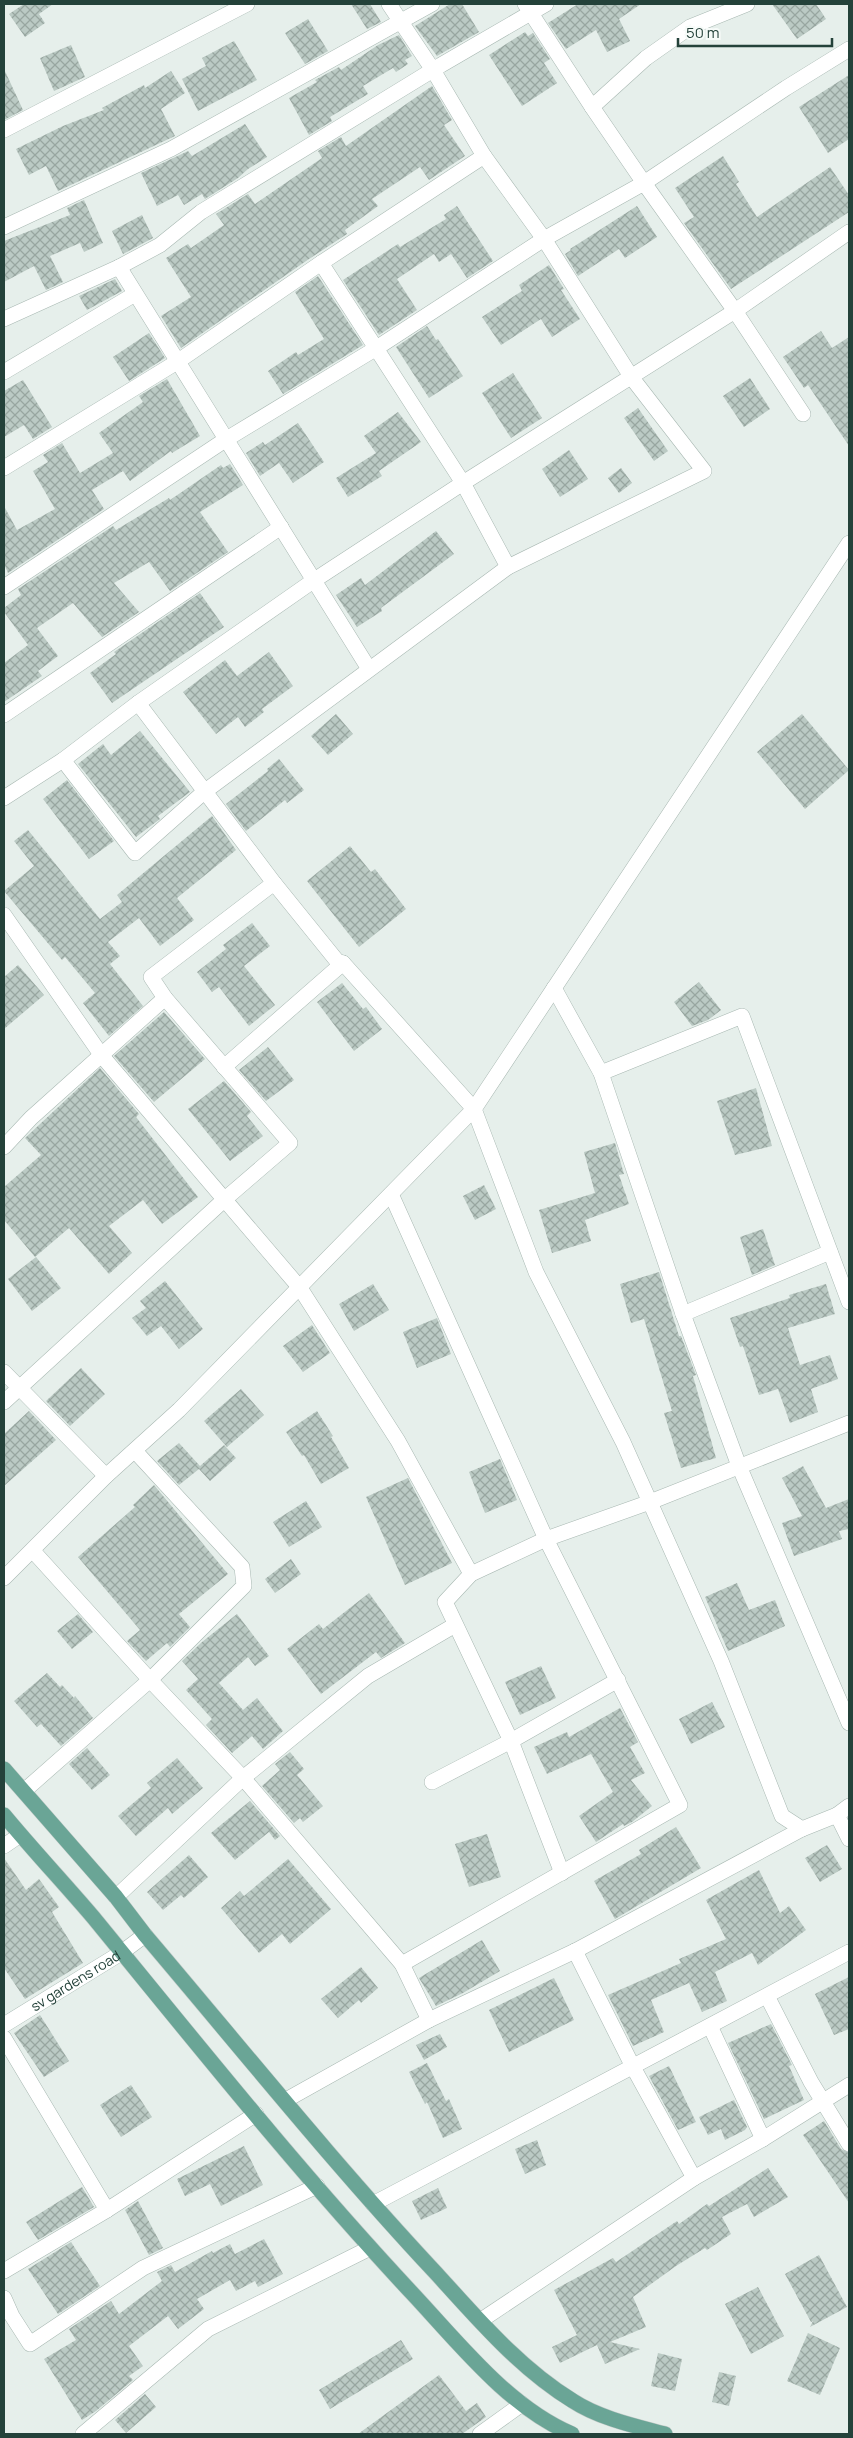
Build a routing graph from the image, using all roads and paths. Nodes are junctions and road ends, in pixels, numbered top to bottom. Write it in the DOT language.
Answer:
graph roads {
  1 [pos="247,4"];
  2 [pos="389,4"];
  3 [pos="432,4"];
  4 [pos="546,4"];
  5 [pos="748,4"];
  6 [pos="528,8"];
  7 [pos="400,21"];
  8 [pos="849,49"];
  9 [pos="433,70"];
  10 [pos="592,107"];
  11 [pos="4,130"];
  12 [pos="484,156"];
  13 [pos="644,183"];
  14 [pos="4,227"];
  15 [pos="849,232"];
  16 [pos="544,239"];
  17 [pos="321,263"];
  18 [pos="119,267"];
  19 [pos="135,294"];
  20 [pos="735,311"];
  21 [pos="4,319"];
  22 [pos="375,349"];
  23 [pos="177,362"];
  24 [pos="4,372"];
  25 [pos="632,378"];
  26 [pos="803,414"];
  27 [pos="225,440"];
  28 [pos="4,468"];
  29 [pos="463,483"];
  30 [pos="281,527"];
  31 [pos="849,543"];
  32 [pos="508,567"];
  33 [pos="314,582"];
  34 [pos="4,587"];
  35 [pos="369,670"];
  36 [pos="138,703"];
  37 [pos="4,715"];
  38 [pos="63,760"];
  39 [pos="204,792"];
  40 [pos="4,798"];
  41 [pos="274,884"];
  42 [pos="4,915"];
  43 [pos="343,963"];
  44 [pos="554,988"];
  45 [pos="165,998"];
  46 [pos="102,1056"];
  47 [pos="224,1067"];
  48 [pos="601,1073"];
  49 [pos="474,1109"];
  50 [pos="4,1147"];
  51 [pos="391,1194"];
  52 [pos="225,1198"];
  53 [pos="830,1252"];
  54 [pos="300,1288"];
  55 [pos="849,1302"];
  56 [pos="683,1314"];
  57 [pos="4,1372"];
  58 [pos="19,1388"];
  59 [pos="4,1402"];
  60 [pos="849,1423"];
  61 [pos="135,1450"];
  62 [pos="739,1466"];
  63 [pos="106,1476"];
  64 [pos="650,1502"];
  65 [pos="546,1539"];
  66 [pos="33,1551"];
  67 [pos="471,1574"];
  68 [pos="4,1578"];
  69 [pos="454,1626"];
  70 [pos="150,1680"];
  71 [pos="618,1680"];
  72 [pos="849,1723"];
  73 [pos="511,1741"];
  74 [pos="4,1769"];
  75 [pos="243,1778"];
  76 [pos="432,1782"];
  77 [pos="24,1791"];
  78 [pos="849,1806"];
  79 [pos="4,1815"];
  80 [pos="837,1815"];
  81 [pos="802,1829"];
  82 [pos="20,1835"];
  83 [pos="849,1839"];
  84 [pos="4,1846"];
  85 [pos="562,1873"];
  86 [pos="116,1897"];
  87 [pos="144,1934"];
  88 [pos="575,1951"];
  89 [pos="121,1952"];
  90 [pos="849,1952"];
  91 [pos="402,1964"];
  92 [pos="767,1996"];
  93 [pos="429,2020"];
  94 [pos="4,2025"];
  95 [pos="710,2026"];
  96 [pos="4,2038"];
  97 [pos="633,2067"];
  98 [pos="849,2085"];
  99 [pos="286,2100"];
  100 [pos="822,2102"];
  101 [pos="256,2114"];
  102 [pos="763,2139"];
  103 [pos="849,2144"];
  104 [pos="694,2178"];
  105 [pos="316,2186"];
  106 [pos="373,2204"];
  107 [pos="107,2210"];
  108 [pos="370,2248"];
  109 [pos="4,2271"];
  110 [pos="4,2298"];
  111 [pos="8,2318"];
  112 [pos="480,2321"];
  113 [pos="522,2404"];
  114 [pos="83,2434"];
  115 [pos="480,2434"];
  116 [pos="572,2434"];
  117 [pos="665,2434"];
  1 -- 11 [label="street"];
  2 -- 7 [label="street"];
  3 -- 7 [label="street"];
  4 -- 6 [label="street"];
  5 -- 10 [label="street"];
  6 -- 9 [label="street"];
  6 -- 10 [label="street"];
  7 -- 9 [label="street"];
  7 -- 14 [label="street"];
  8 -- 13 [label="street"];
  9 -- 12 [label="street"];
  9 -- 18 [label="street"];
  10 -- 13 [label="street"];
  12 -- 16 [label="street"];
  12 -- 17 [label="street"];
  13 -- 16 [label="street"];
  13 -- 20 [label="street"];
  15 -- 20 [label="street"];
  16 -- 22 [label="street"];
  16 -- 25 [label="street"];
  17 -- 22 [label="street"];
  17 -- 23 [label="street"];
  18 -- 19 [label="street"];
  18 -- 21 [label="street"];
  19 -- 23 [label="street"];
  19 -- 24 [label="street"];
  20 -- 25 [label="street"];
  20 -- 26 [label="street"];
  22 -- 27 [label="street"];
  22 -- 29 [label="street"];
  23 -- 27 [label="street"];
  23 -- 28 [label="street"];
  25 -- 29 [label="street"];
  25 -- 32 [label="street"];
  27 -- 30 [label="street"];
  27 -- 34 [label="street"];
  29 -- 32 [label="street"];
  29 -- 33 [label="street"];
  30 -- 33 [label="street"];
  30 -- 37 [label="street"];
  31 -- 44 [label="street"];
  32 -- 35 [label="street"];
  33 -- 35 [label="street"];
  33 -- 36 [label="street"];
  35 -- 39 [label="street"];
  36 -- 38 [label="street"];
  36 -- 39 [label="street"];
  38 -- 39 [label="street"];
  38 -- 40 [label="street"];
  39 -- 41 [label="street"];
  41 -- 43 [label="street"];
  41 -- 45 [label="street"];
  42 -- 46 [label="street"];
  43 -- 47 [label="street"];
  43 -- 49 [label="street"];
  44 -- 48 [label="street"];
  44 -- 49 [label="street"];
  45 -- 46 [label="street"];
  45 -- 47 [label="street"];
  46 -- 50 [label="street"];
  46 -- 52 [label="street"];
  47 -- 52 [label="street"];
  48 -- 53 [label="street"];
  48 -- 56 [label="street"];
  49 -- 51 [label="street"];
  49 -- 64 [label="street"];
  51 -- 54 [label="street"];
  51 -- 65 [label="street"];
  52 -- 54 [label="street"];
  52 -- 58 [label="street"];
  53 -- 55 [label="street"];
  53 -- 56 [label="street"];
  54 -- 61 [label="street"];
  54 -- 67 [label="street"];
  56 -- 62 [label="street"];
  57 -- 58 [label="street"];
  58 -- 59 [label="street"];
  58 -- 63 [label="street"];
  60 -- 62 [label="street"];
  61 -- 63 [label="street"];
  61 -- 70 [label="street"];
  62 -- 64 [label="street"];
  62 -- 72 [label="street"];
  63 -- 66 [label="street"];
  64 -- 65 [label="street"];
  64 -- 81 [label="street"];
  65 -- 67 [label="street"];
  65 -- 71 [label="street"];
  66 -- 68 [label="street"];
  66 -- 70 [label="street"];
  67 -- 69 [label="street"];
  69 -- 73 [label="street"];
  69 -- 75 [label="street"];
  70 -- 75 [label="street"];
  70 -- 77 [label="street"];
  71 -- 73 [label="street"];
  71 -- 85 [label="street"];
  73 -- 76 [label="street"];
  73 -- 85 [label="street"];
  74 -- 77 [label="main road"];
  75 -- 86 [label="street"];
  75 -- 91 [label="street"];
  77 -- 86 [label="main road"];
  78 -- 80 [label="street"];
  79 -- 82 [label="main road"];
  80 -- 81 [label="street"];
  80 -- 83 [label="street"];
  81 -- 88 [label="street"];
  82 -- 84 [label="street"];
  82 -- 89 [label="main road"];
  85 -- 91 [label="street"];
  86 -- 87 [label="main road"];
  87 -- 89 [label="street, sv gardens road"];
  87 -- 99 [label="main road"];
  88 -- 93 [label="street"];
  88 -- 97 [label="street"];
  89 -- 94 [label="street, sv gardens road"];
  89 -- 101 [label="main road"];
  90 -- 92 [label="street"];
  91 -- 93 [label="street"];
  92 -- 95 [label="street"];
  92 -- 100 [label="street"];
  93 -- 99 [label="street"];
  95 -- 97 [label="street"];
  95 -- 102 [label="street"];
  96 -- 107 [label="street"];
  97 -- 104 [label="street"];
  97 -- 106 [label="street"];
  98 -- 100 [label="street"];
  99 -- 106 [label="main road"];
  100 -- 102 [label="street"];
  100 -- 103 [label="street"];
  101 -- 105 [label="main road"];
  101 -- 107 [label="street"];
  102 -- 104 [label="street"];
  104 -- 112 [label="street"];
  105 -- 108 [label="main road"];
  105 -- 111 [label="street"];
  106 -- 112 [label="main road"];
  107 -- 109 [label="street"];
  108 -- 113 [label="main road"];
  108 -- 114 [label="street"];
  110 -- 111 [label="street"];
  112 -- 117 [label="main road"];
  113 -- 115 [label="street"];
  113 -- 116 [label="main road"];
}
